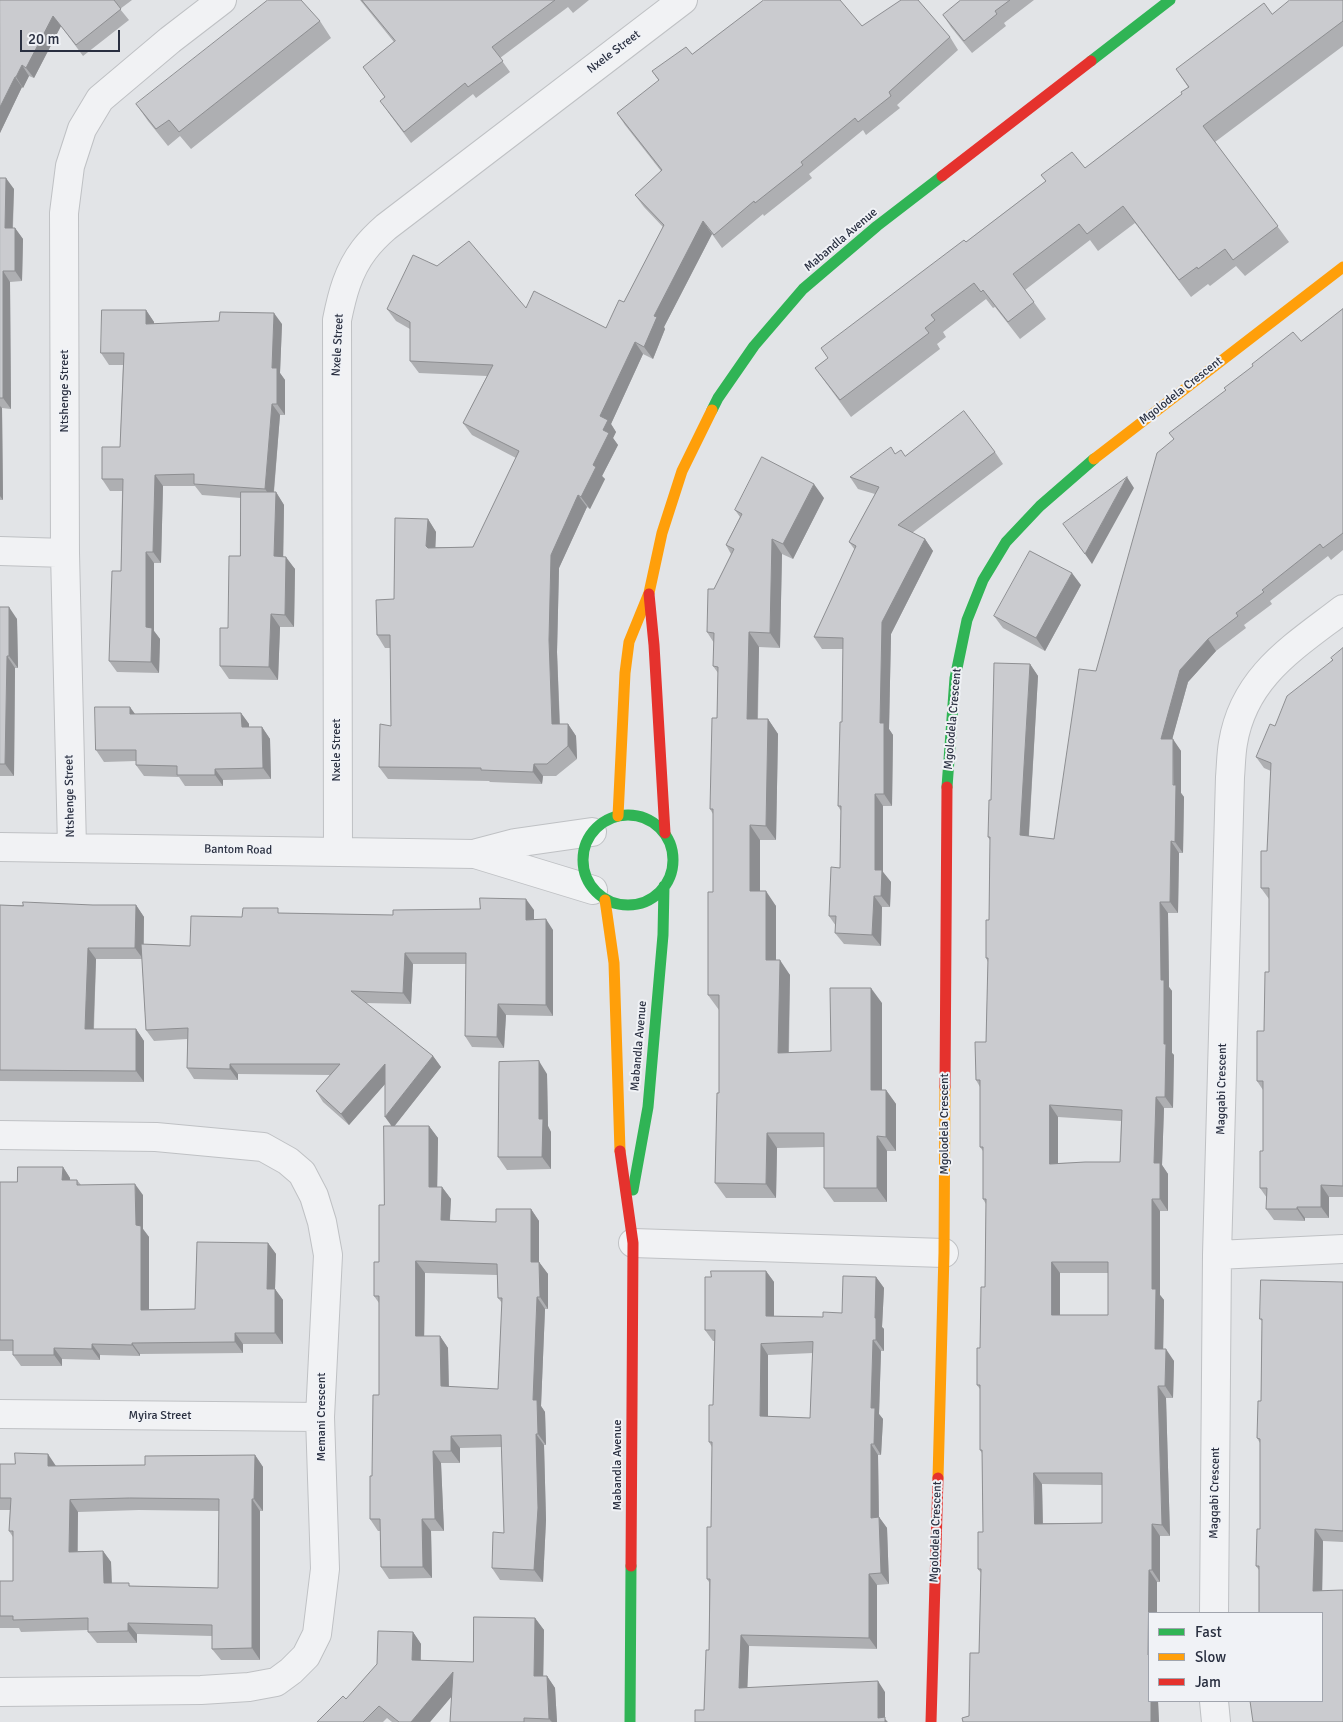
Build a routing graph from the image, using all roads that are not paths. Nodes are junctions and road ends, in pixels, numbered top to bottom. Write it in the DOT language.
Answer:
graph roads {
  1 [pos="222,0"];
  2 [pos="683,0"];
  3 [pos="1170,0"];
  4 [pos="1343,267"];
  5 [pos="0,551"];
  6 [pos="65,552"];
  7 [pos="649,593"];
  8 [pos="1343,609"];
  9 [pos="618,816"];
  10 [pos="592,832"];
  11 [pos="665,833"];
  12 [pos="0,846"];
  13 [pos="72,847"];
  14 [pos="338,851"];
  15 [pos="475,854"];
  16 [pos="664,886"];
  17 [pos="599,895"];
  18 [pos="0,1135"];
  19 [pos="629,1208"];
  20 [pos="632,1243"];
  21 [pos="1343,1250"];
  22 [pos="944,1253"];
  23 [pos="1217,1255"];
  24 [pos="0,1414"];
  25 [pos="320,1417"];
  26 [pos="1214,1612"];
  27 [pos="0,1692"];
  28 [pos="1214,1702"];
  29 [pos="630,1722"];
  30 [pos="931,1722"];
  31 [pos="1216,1722"];
  1 -- 6 [label="street, Ntshenge Street"];
  2 -- 14 [label="street, Nxele Street"];
  3 -- 7 [label="street, Mabandla Avenue"];
  4 -- 22 [label="street, Mgolodela Crescent"];
  5 -- 6 [label="street"];
  6 -- 13 [label="street, Ntshenge Street"];
  7 -- 9 [label="street, Mabandla Avenue"];
  7 -- 11 [label="street, Mabandla Avenue"];
  8 -- 23 [label="street, Magqabi Crescent"];
  9 -- 10 [label="street"];
  9 -- 11 [label="street"];
  10 -- 15 [label="street, Bantom Road"];
  10 -- 17 [label="street"];
  11 -- 16 [label="street"];
  12 -- 13 [label="street, Bantom Road"];
  13 -- 14 [label="street, Bantom Road"];
  14 -- 15 [label="street, Bantom Road"];
  15 -- 17 [label="street, Bantom Road"];
  16 -- 17 [label="street"];
  16 -- 19 [label="street, Mabandla Avenue"];
  17 -- 19 [label="street, Mabandla Avenue"];
  18 -- 25 [label="street, Memani Crescent"];
  19 -- 20 [label="street, Mabandla Avenue"];
  20 -- 22 [label="street"];
  20 -- 29 [label="street, Mabandla Avenue"];
  21 -- 23 [label="street"];
  22 -- 30 [label="street, Mgolodela Crescent"];
  23 -- 26 [label="street, Magqabi Crescent"];
  24 -- 25 [label="street, Myira Street"];
  25 -- 27 [label="street, Memani Crescent"];
  28 -- 31 [label="street"];
}
